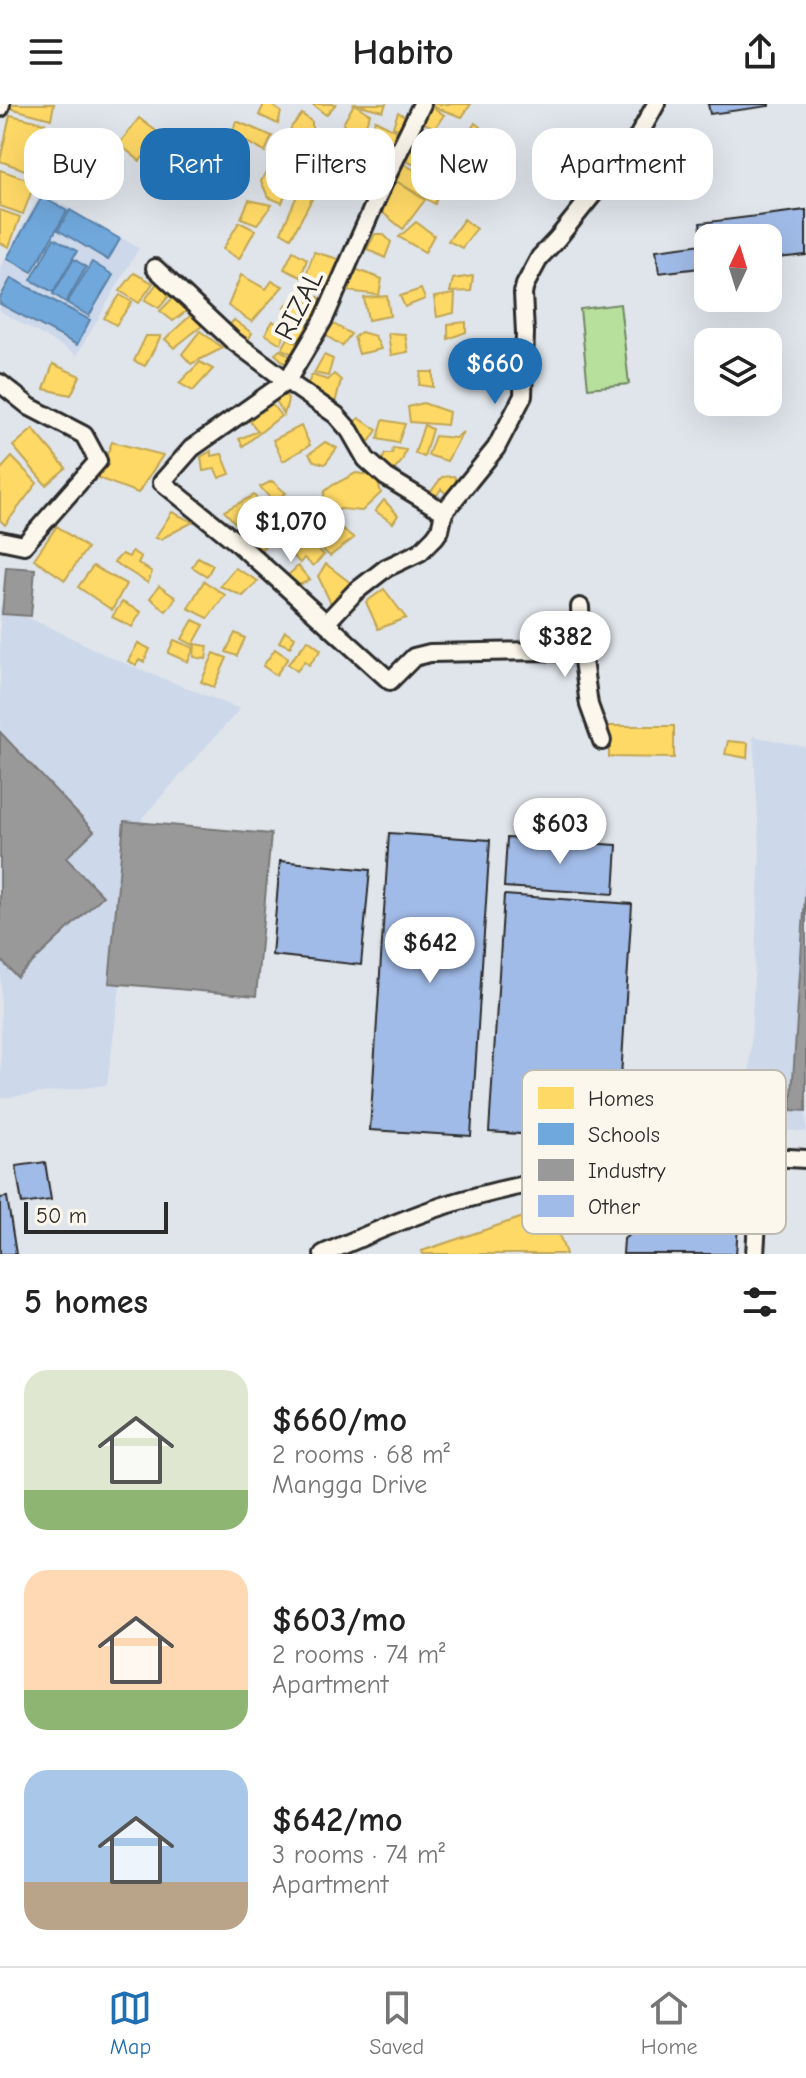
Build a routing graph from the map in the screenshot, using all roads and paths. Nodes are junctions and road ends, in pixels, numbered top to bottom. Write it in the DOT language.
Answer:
graph roads {
  1 [pos="422,104"];
  2 [pos="656,104"];
  3 [pos="155,268"];
  4 [pos="287,381"];
  5 [pos="0,383"];
  6 [pos="444,512"];
  7 [pos="0,540"];
  8 [pos="580,607"];
  9 [pos="326,623"];
  10 [pos="582,653"];
  11 [pos="602,741"];
  12 [pos="786,1158"];
  13 [pos="806,1159"];
  14 [pos="522,1184"];
  15 [pos="756,1234"];
  16 [pos="323,1254"];
  17 [pos="755,1254"];
  1 -- 4 [label="street, RIZAL"];
  2 -- 6 [label="street"];
  3 -- 4 [label="street"];
  4 -- 6 [label="street"];
  4 -- 9 [label="street, RIZAL"];
  5 -- 7 [label="street"];
  6 -- 9 [label="street"];
  8 -- 10 [label="street"];
  9 -- 10 [label="street"];
  10 -- 11 [label="street"];
  12 -- 13 [label="street"];
  14 -- 16 [label="street"];
  15 -- 17 [label="street"];
}
